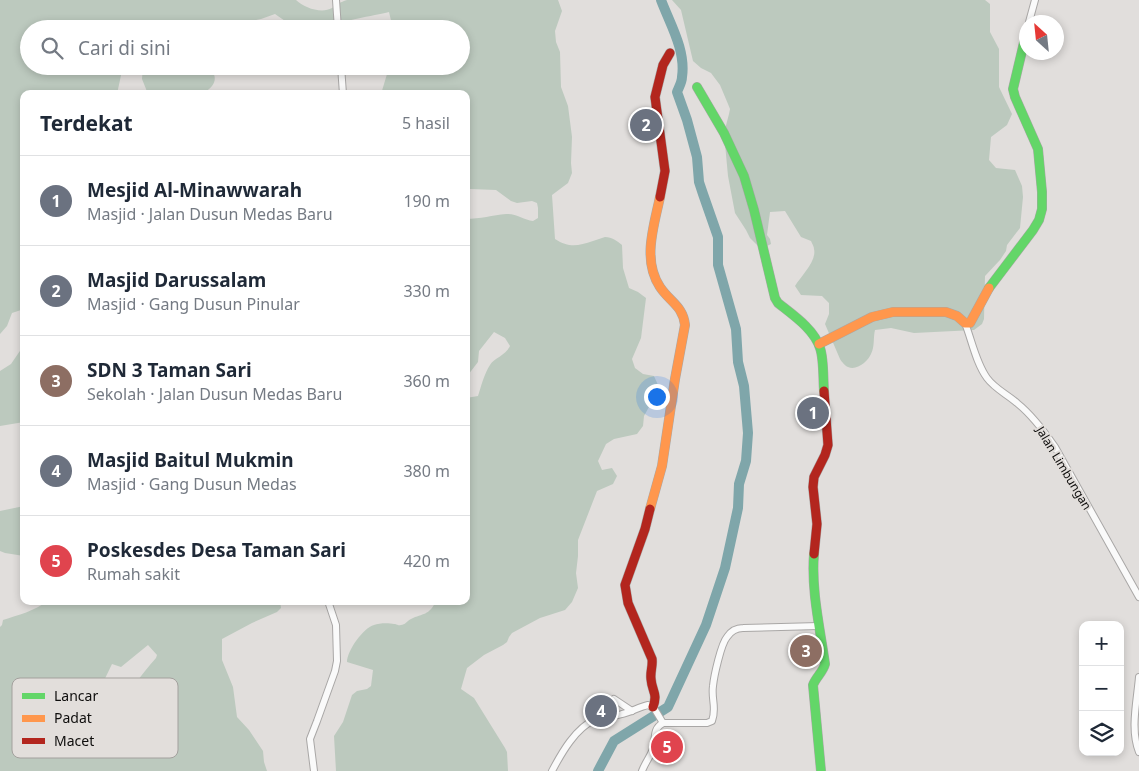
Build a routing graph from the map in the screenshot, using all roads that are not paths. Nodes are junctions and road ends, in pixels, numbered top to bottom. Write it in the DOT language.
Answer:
graph roads {
  1 [pos="336,0"];
  2 [pos="1035,0"];
  3 [pos="1031,15"];
  4 [pos="337,20"];
  5 [pos="670,53"];
  6 [pos="1020,60"];
  7 [pos="342,75"];
  8 [pos="698,87"];
  9 [pos="343,90"];
  10 [pos="965,323"];
  11 [pos="819,344"];
  12 [pos="1139,597"];
  13 [pos="329,605"];
  14 [pos="819,626"];
  15 [pos="1139,677"];
  16 [pos="614,699"];
  17 [pos="654,708"];
  18 [pos="632,711"];
  19 [pos="662,721"];
  20 [pos="1139,752"];
  21 [pos="314,771"];
  22 [pos="552,771"];
  23 [pos="642,771"];
  24 [pos="820,771"];
  1 -- 4 [label="street"];
  2 -- 3 [label="street"];
  5 -- 17 [label="street"];
  6 -- 10 [label="street"];
  7 -- 9 [label="street"];
  8 -- 11 [label="street"];
  10 -- 11 [label="street"];
  10 -- 12 [label="street, Jalan Limbungan"];
  11 -- 14 [label="street"];
  13 -- 21 [label="street"];
  14 -- 19 [label="street"];
  14 -- 24 [label="street"];
  15 -- 20 [label="street"];
  16 -- 18 [label="street"];
  17 -- 18 [label="street"];
  17 -- 19 [label="street"];
  18 -- 22 [label="street"];
  19 -- 23 [label="street"];
}
